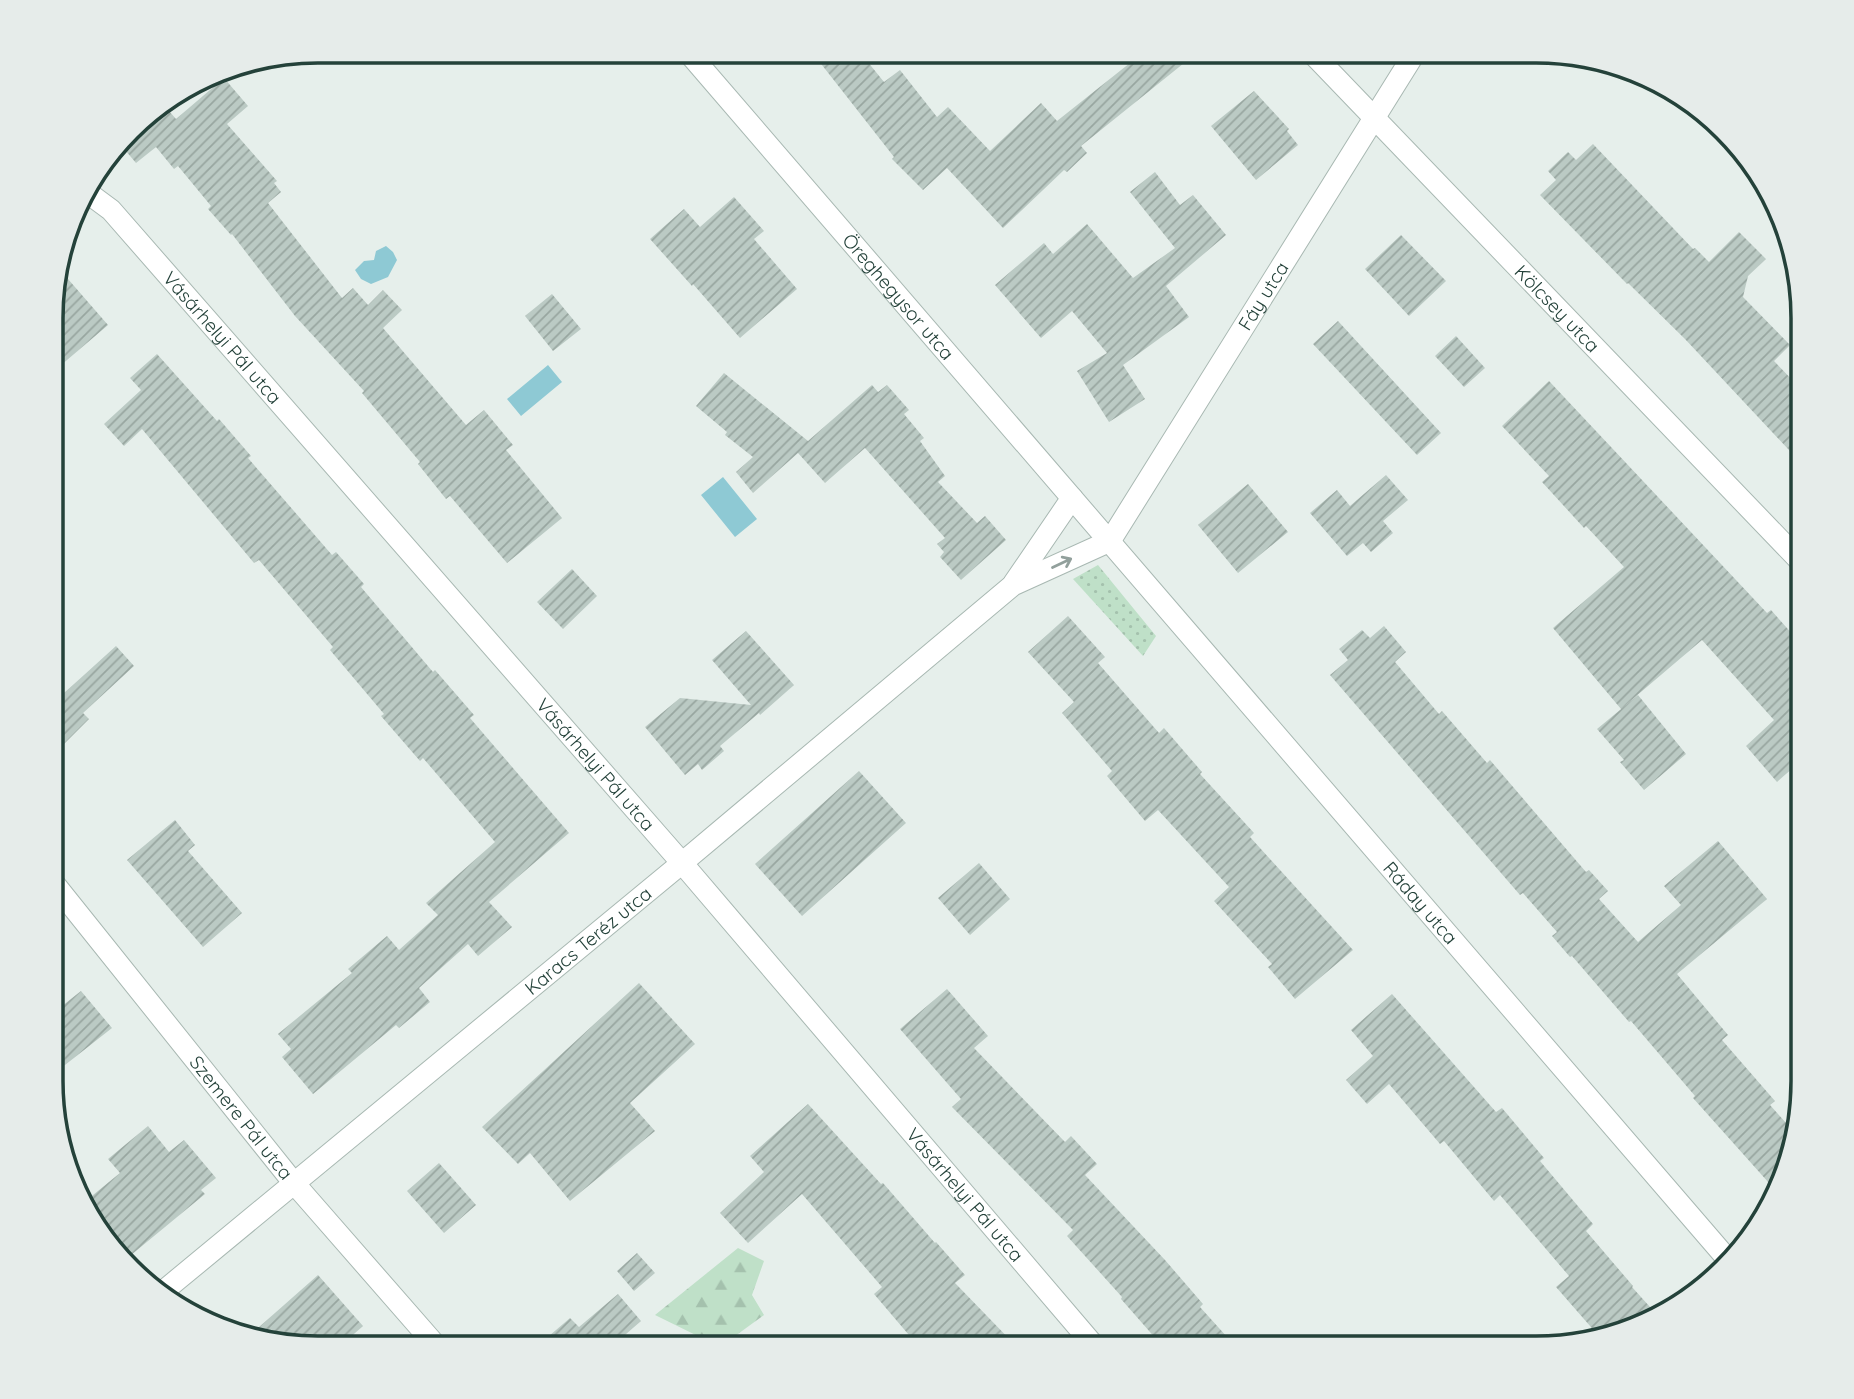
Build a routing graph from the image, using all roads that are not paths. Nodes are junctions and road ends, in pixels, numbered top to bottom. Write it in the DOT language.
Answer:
graph roads {
  1 [pos="697,63"];
  2 [pos="1321,63"];
  3 [pos="1408,63"];
  4 [pos="1374,118"];
  5 [pos="93,197"];
  6 [pos="1072,498"];
  7 [pos="1110,541"];
  8 [pos="1791,552"];
  9 [pos="1013,585"];
  10 [pos="682,863"];
  11 [pos="63,895"];
  12 [pos="293,1182"];
  13 [pos="1723,1254"];
  14 [pos="168,1287"];
  15 [pos="428,1336"];
  16 [pos="1086,1336"];
  1 -- 6 [label="street, Öreghegysor utca"];
  2 -- 4 [label="street, Kölcsey utca"];
  3 -- 4 [label="street, Fáy utca"];
  4 -- 7 [label="street, Fáy utca"];
  4 -- 8 [label="street, Kölcsey utca"];
  5 -- 10 [label="street, Vásárhelyi Pál utca"];
  6 -- 7 [label="street, Öreghegysor utca"];
  6 -- 9 [label="street, Karacs Teréz utca"];
  9 -- 7 [label="street, Karacs Teréz utca, one-way"];
  7 -- 13 [label="street, Ráday utca"];
  9 -- 10 [label="street, Karacs Teréz utca"];
  10 -- 12 [label="street, Karacs Teréz utca"];
  10 -- 16 [label="street, Vásárhelyi Pál utca"];
  11 -- 12 [label="street, Szemere Pál utca"];
  12 -- 14 [label="street, Karacs Teréz utca"];
  12 -- 15 [label="street, Szemere Pál utca"];
}
